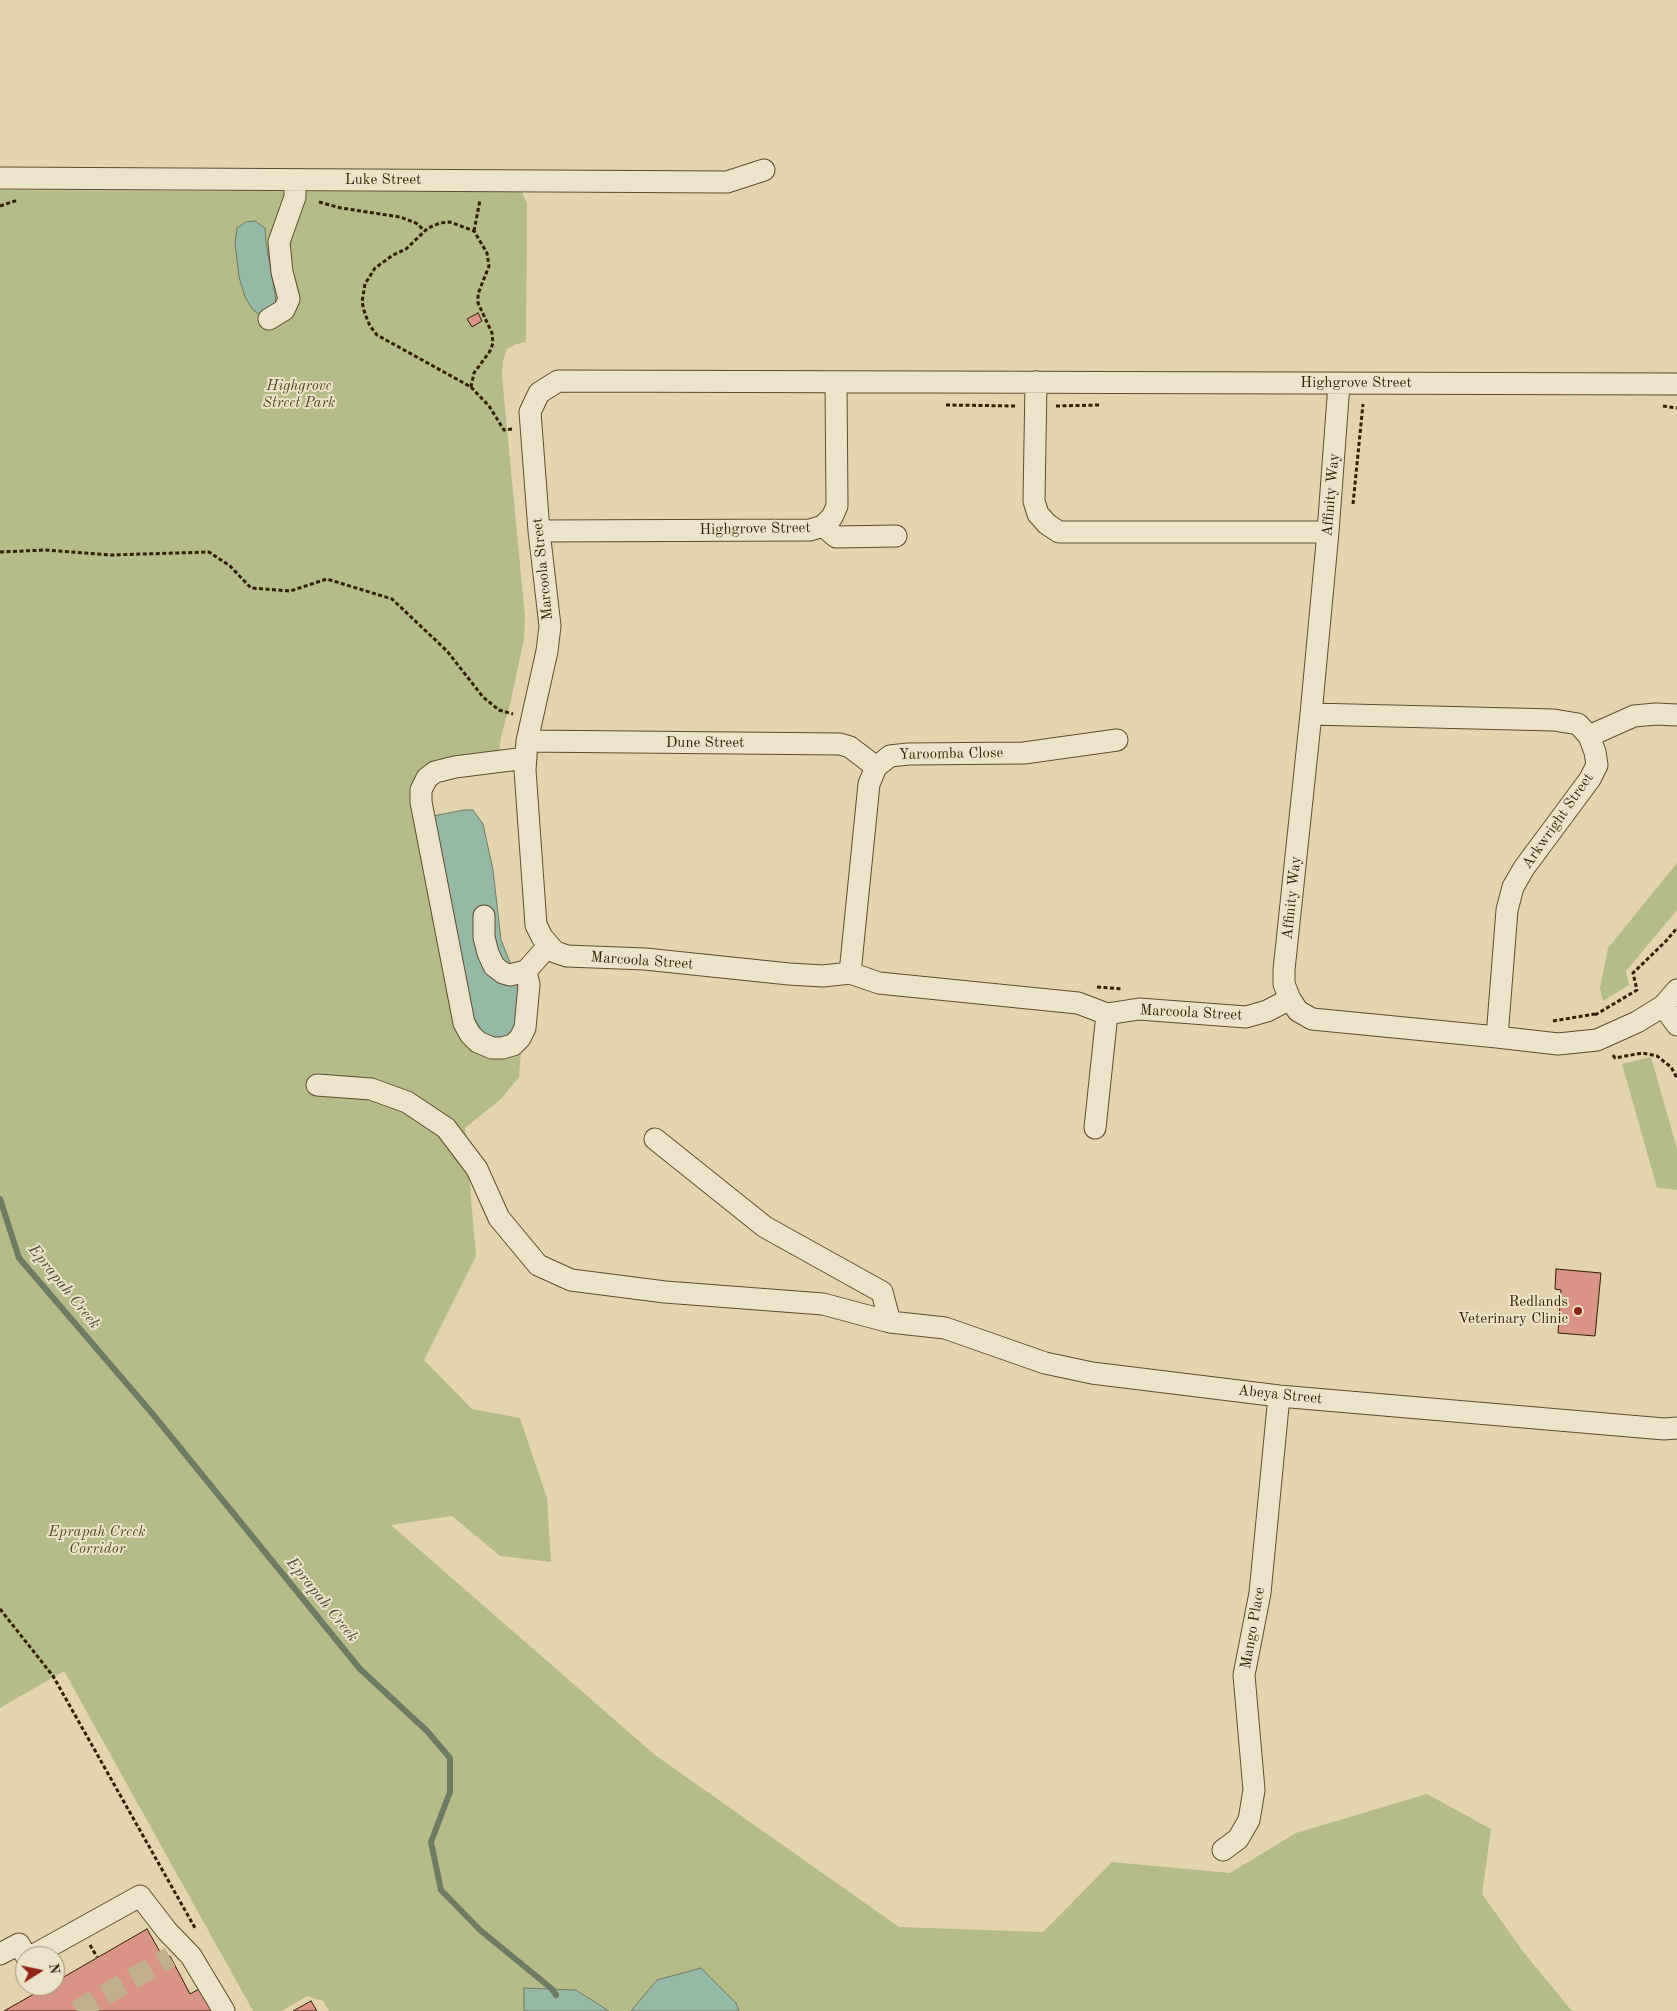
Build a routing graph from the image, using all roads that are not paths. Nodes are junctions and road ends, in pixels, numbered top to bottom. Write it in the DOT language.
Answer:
graph roads {
  1 [pos="764,170"];
  2 [pos="0,178"];
  3 [pos="295,180"];
  4 [pos="269,319"];
  5 [pos="836,382"];
  6 [pos="1036,382"];
  7 [pos="1677,384"];
  8 [pos="1339,392"];
  9 [pos="538,393"];
  10 [pos="823,526"];
  11 [pos="539,531"];
  12 [pos="1328,532"];
  13 [pos="896,536"];
  14 [pos="1311,714"];
  15 [pos="1677,716"];
  16 [pos="1589,736"];
  17 [pos="1117,740"];
  18 [pos="527,750"];
  19 [pos="876,767"];
  20 [pos="484,916"];
  21 [pos="549,945"];
  22 [pos="526,971"];
  23 [pos="850,972"];
  24 [pos="1677,990"];
  25 [pos="1290,999"];
  26 [pos="1663,1006"];
  27 [pos="1107,1014"];
  28 [pos="1677,1025"];
  29 [pos="1497,1037"];
  30 [pos="317,1085"];
  31 [pos="1095,1128"];
  32 [pos="656,1139"];
  33 [pos="890,1322"];
  34 [pos="1279,1396"];
  35 [pos="1677,1428"];
  36 [pos="1223,1850"];
  37 [pos="15,1946"];
  38 [pos="50,1946"];
  39 [pos="0,1954"];
  40 [pos="224,2011"];
  1 -- 3 [label="street, Luke Street"];
  2 -- 3 [label="street, Luke Street"];
  3 -- 4 [label="street"];
  5 -- 6 [label="street, Highgrove Street"];
  5 -- 9 [label="street, Highgrove Street"];
  5 -- 10 [label="street, Highgrove Street"];
  6 -- 8 [label="street, Highgrove Street"];
  6 -- 12 [label="street"];
  7 -- 8 [label="street, Highgrove Street"];
  8 -- 12 [label="street, Affinity Way"];
  9 -- 11 [label="street, Marcoola Street"];
  10 -- 11 [label="street, Highgrove Street"];
  10 -- 13 [label="street"];
  11 -- 18 [label="street, Marcoola Street"];
  12 -- 14 [label="street, Affinity Way"];
  14 -- 16 [label="street"];
  14 -- 25 [label="street, Affinity Way"];
  15 -- 16 [label="street"];
  16 -- 29 [label="street, Arkwright Street"];
  17 -- 19 [label="street, Yaroomba Close"];
  18 -- 19 [label="street, Dune Street"];
  18 -- 21 [label="street, Marcoola Street"];
  18 -- 22 [label="street, Dune Street"];
  19 -- 23 [label="street"];
  20 -- 22 [label="street"];
  21 -- 22 [label="street"];
  21 -- 23 [label="street, Marcoola Street"];
  23 -- 27 [label="street, Marcoola Street"];
  24 -- 26 [label="street"];
  25 -- 27 [label="street, Marcoola Street"];
  25 -- 29 [label="street"];
  26 -- 28 [label="street"];
  26 -- 29 [label="street"];
  27 -- 31 [label="street"];
  30 -- 33 [label="street, Abeya Street"];
  32 -- 33 [label="street"];
  33 -- 34 [label="street, Abeya Street"];
  34 -- 35 [label="street, Abeya Street"];
  34 -- 36 [label="street, Mango Place"];
  37 -- 39 [label="street"];
  38 -- 40 [label="street"];
}
